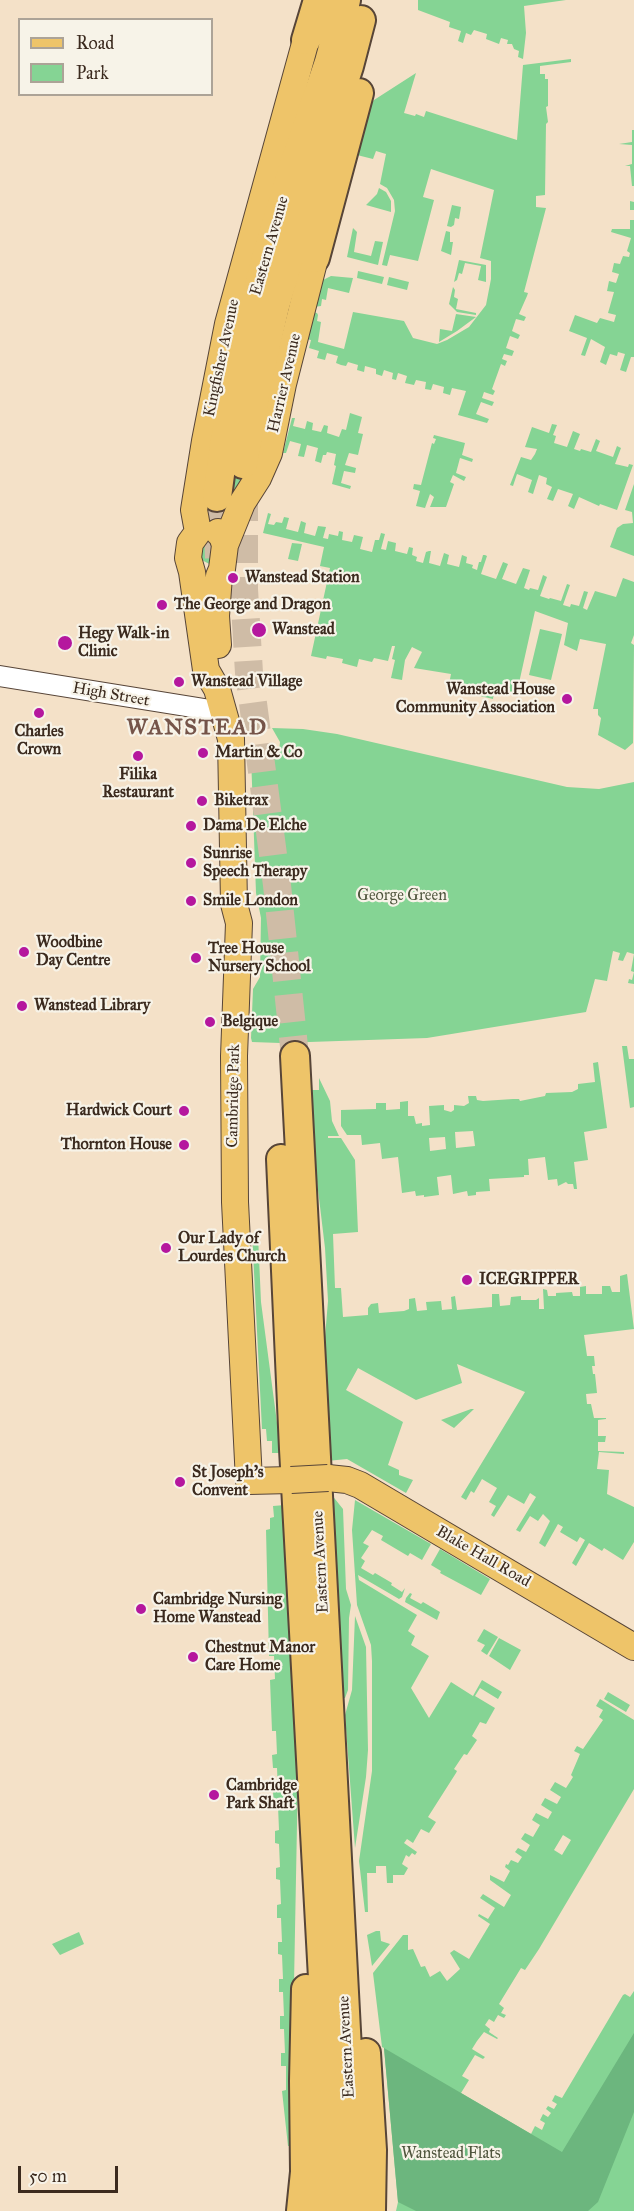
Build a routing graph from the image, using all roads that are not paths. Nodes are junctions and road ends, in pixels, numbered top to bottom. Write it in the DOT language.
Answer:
graph roads {
  1 [pos="318,0"];
  2 [pos="346,0"];
  3 [pos="365,0"];
  4 [pos="376,0"];
  5 [pos="306,39"];
  6 [pos="315,258"];
  7 [pos="243,464"];
  8 [pos="230,500"];
  9 [pos="213,536"];
  10 [pos="192,573"];
  11 [pos="219,576"];
  12 [pos="0,676"];
  13 [pos="220,701"];
  14 [pos="249,1482"];
  15 [pos="634,1647"];
  16 [pos="313,1810"];
  17 [pos="339,1892"];
  18 [pos="301,2211"];
  19 [pos="325,2211"];
  20 [pos="350,2211"];
  21 [pos="371,2211"];
  1 -- 5 [label="highway"];
  2 -- 8 [label="highway, Eastern Avenue"];
  3 -- 7 [label="highway, Eastern Avenue"];
  4 -- 6 [label="highway"];
  5 -- 9 [label="main road, Kingfisher Avenue"];
  6 -- 8 [label="main road, Harrier Avenue"];
  8 -- 9 [label="main road, Harrier Avenue"];
  9 -- 10 [label="main road, Kingfisher Avenue"];
  9 -- 11 [label="main road"];
  10 -- 11 [label="main road"];
  10 -- 13 [label="main road, Kingfisher Avenue"];
  11 -- 13 [label="main road"];
  12 -- 13 [label="street, High Street"];
  13 -- 14 [label="main road, Cambridge Park"];
  14 -- 15 [label="main road, Blake Hall Road, bridge"];
  16 -- 17 [label="highway, Eastern Avenue"];
  16 -- 18 [label="highway"];
  16 -- 19 [label="highway, Eastern Avenue"];
  17 -- 20 [label="highway, Eastern Avenue"];
  17 -- 21 [label="highway"];
}
